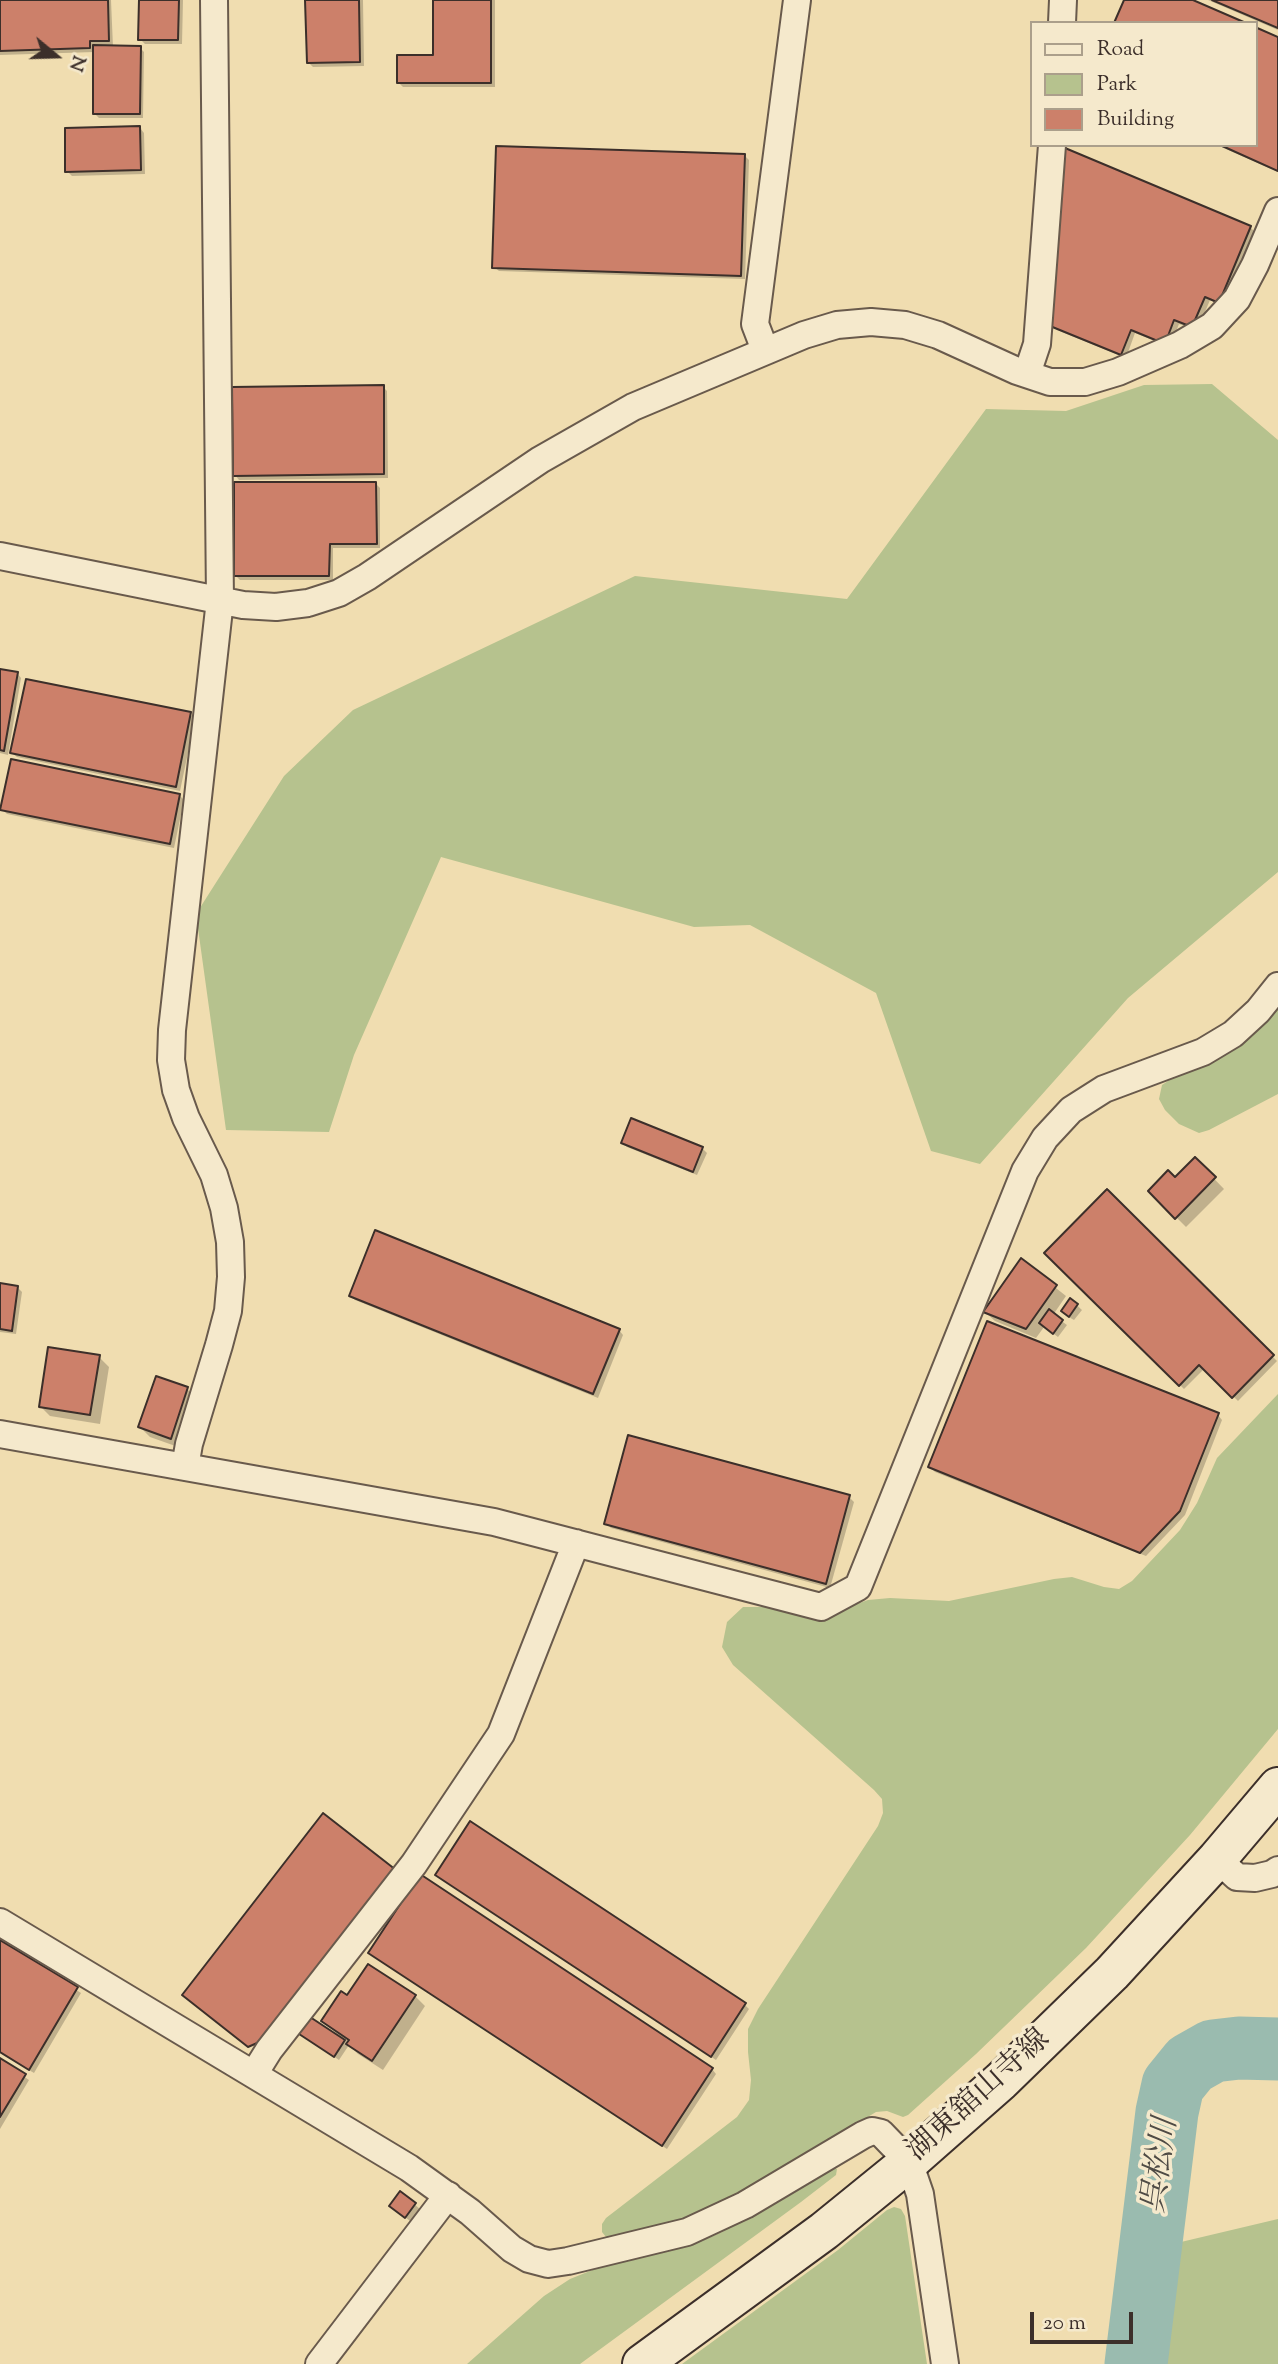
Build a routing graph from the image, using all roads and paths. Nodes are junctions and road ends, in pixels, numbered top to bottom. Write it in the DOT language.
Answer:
graph roads {
  1 [pos="214,0"];
  2 [pos="797,0"];
  3 [pos="1063,0"];
  4 [pos="1062,21"];
  5 [pos="1052,147"];
  6 [pos="1278,211"];
  7 [pos="765,350"];
  8 [pos="1027,374"];
  9 [pos="0,556"];
  10 [pos="220,600"];
  11 [pos="1278,986"];
  12 [pos="0,1434"];
  13 [pos="185,1467"];
  14 [pos="576,1543"];
  15 [pos="1278,1787"];
  16 [pos="1217,1859"];
  17 [pos="1278,1870"];
  18 [pos="0,1922"];
  19 [pos="254,2074"];
  20 [pos="909,2162"];
  21 [pos="448,2195"];
  22 [pos="319,2364"];
  23 [pos="642,2364"];
  24 [pos="945,2364"];
  1 -- 10 [label="street"];
  2 -- 7 [label="street"];
  3 -- 4 [label="street"];
  5 -- 8 [label="street"];
  6 -- 8 [label="street"];
  7 -- 8 [label="street"];
  7 -- 10 [label="street"];
  9 -- 10 [label="street"];
  10 -- 13 [label="street"];
  11 -- 14 [label="street"];
  12 -- 13 [label="street"];
  13 -- 14 [label="street"];
  14 -- 19 [label="street"];
  15 -- 16 [label="main road, 湖東舘山寺線"];
  16 -- 17 [label="street"];
  16 -- 20 [label="main road, 湖東舘山寺線"];
  18 -- 19 [label="street"];
  19 -- 21 [label="street"];
  20 -- 21 [label="street"];
  20 -- 23 [label="main road, 湖東舘山寺線"];
  20 -- 24 [label="street"];
  21 -- 22 [label="street"];
}
